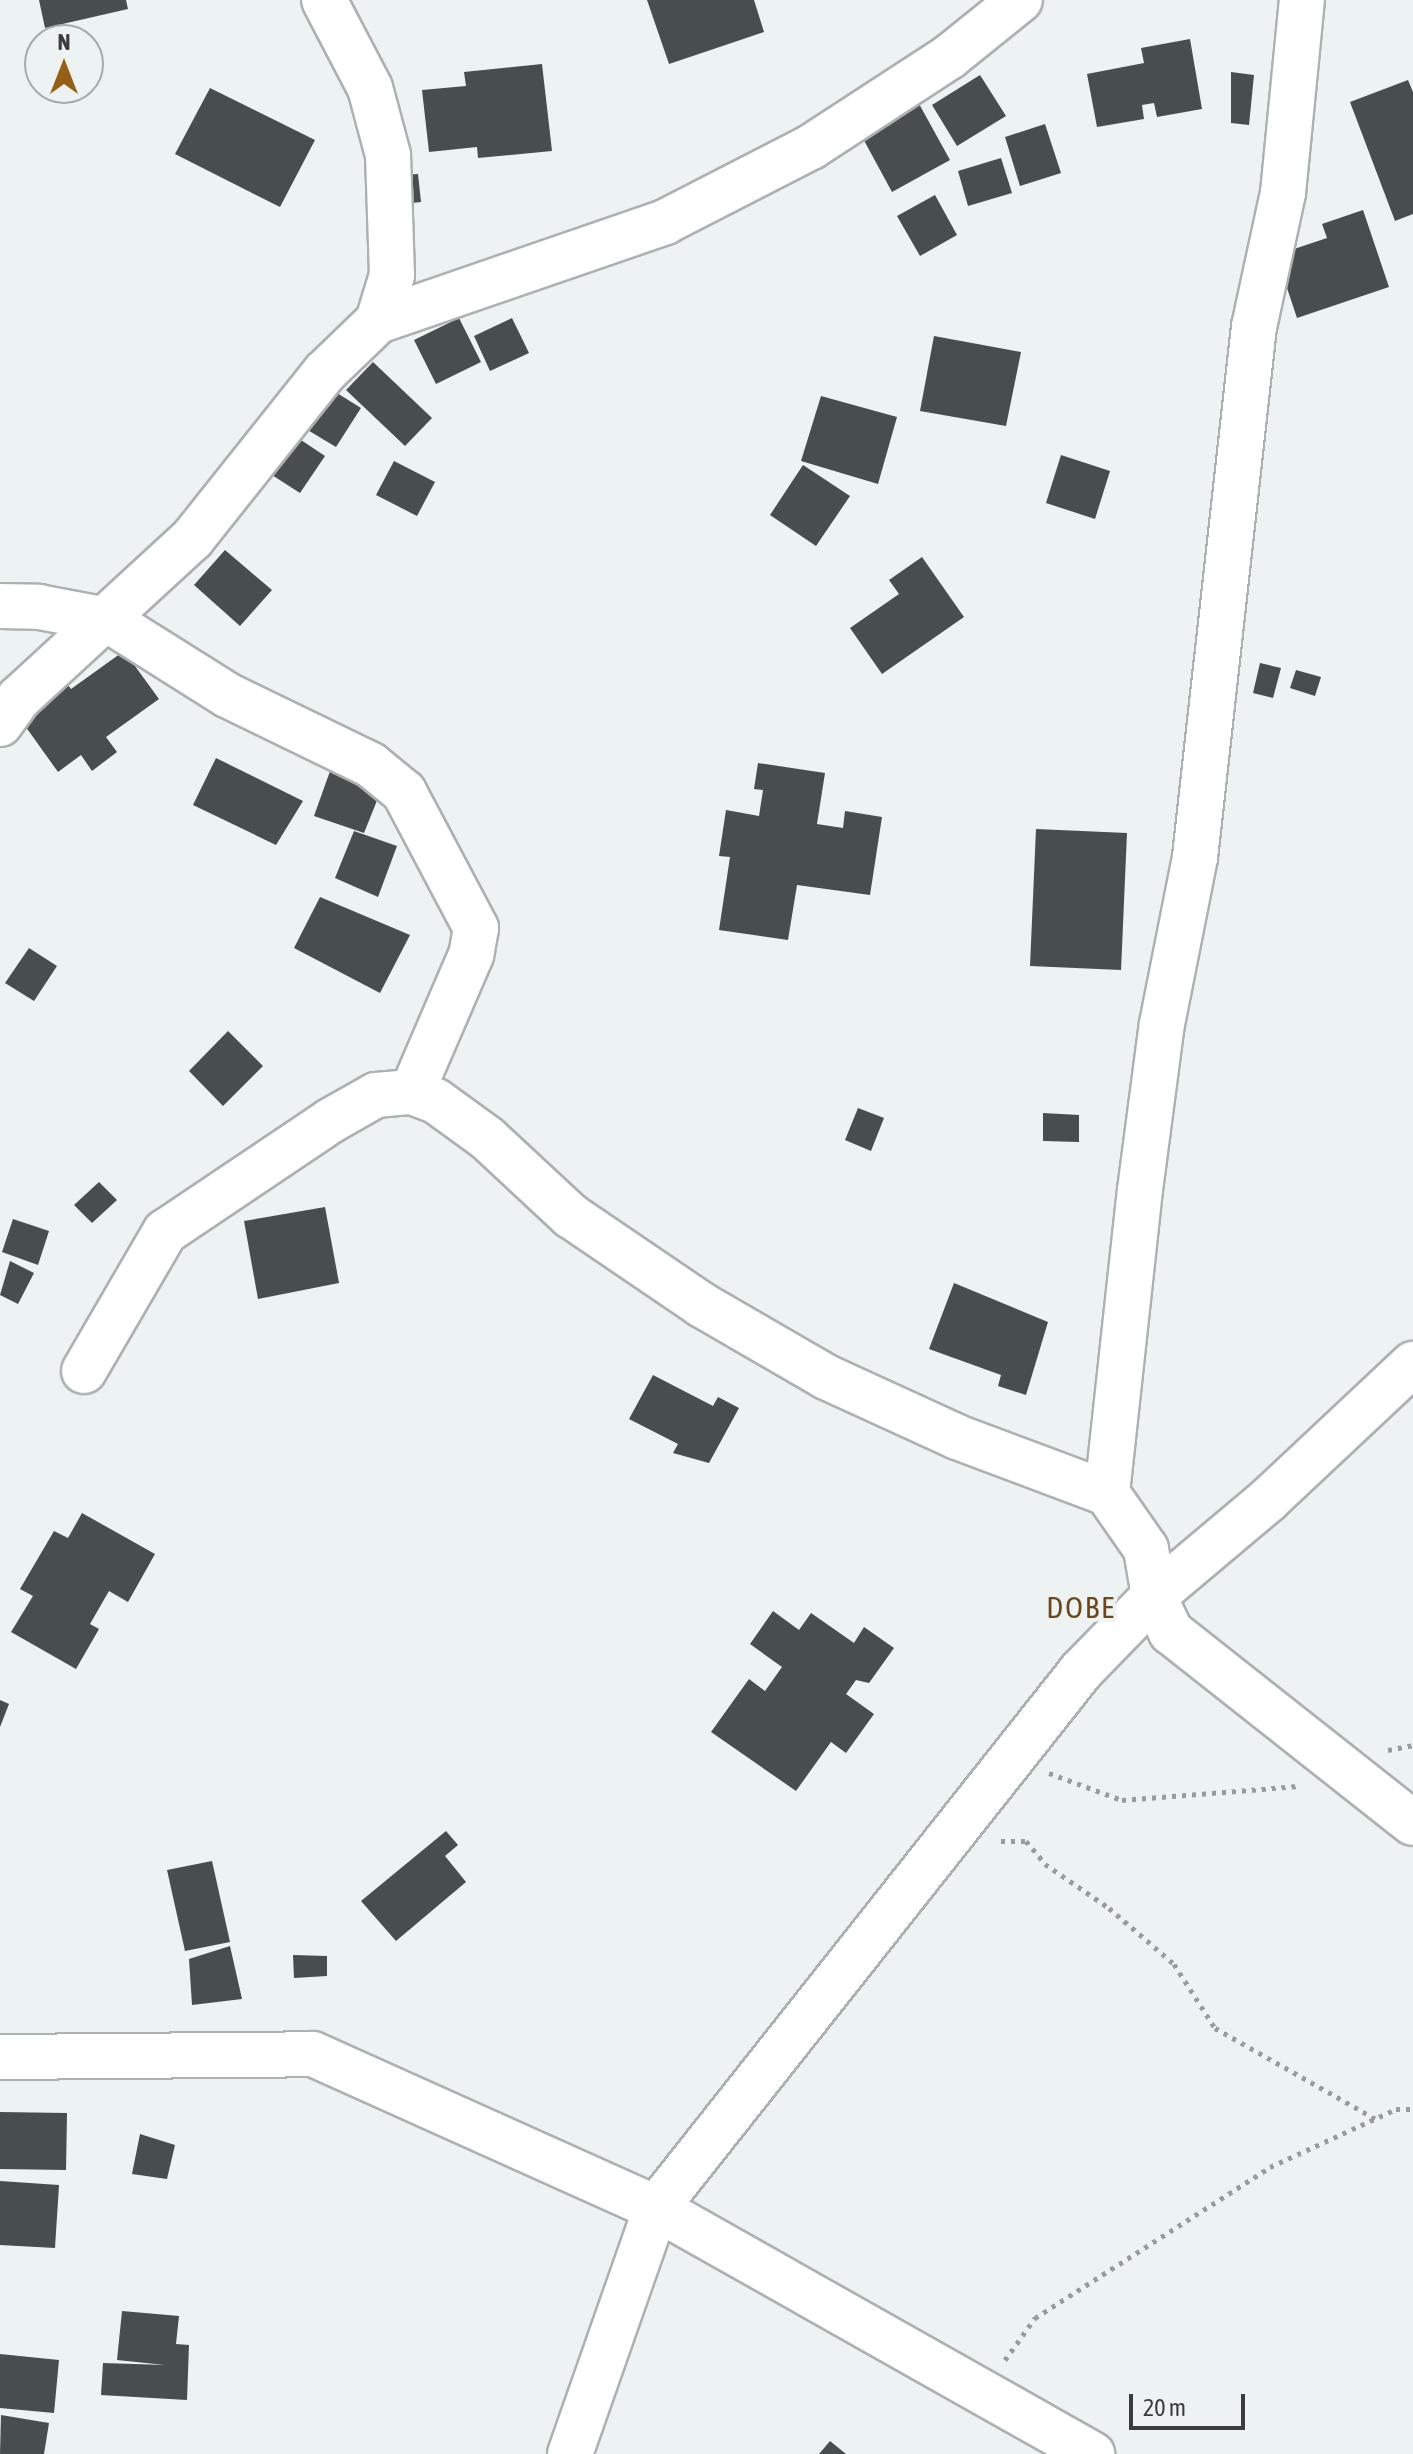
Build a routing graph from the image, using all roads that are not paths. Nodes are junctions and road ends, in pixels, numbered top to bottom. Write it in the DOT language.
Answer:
graph roads {
  1 [pos="324,0"];
  2 [pos="1020,0"];
  3 [pos="1302,0"];
  4 [pos="378,321"];
  5 [pos="0,606"];
  6 [pos="108,620"];
  7 [pos="0,724"];
  8 [pos="412,1092"];
  9 [pos="1413,1364"];
  10 [pos="84,1371"];
  11 [pos="1107,1493"];
  12 [pos="1154,1596"];
  13 [pos="1413,1823"];
  14 [pos="0,2057"];
  15 [pos="656,2208"];
  16 [pos="570,2454"];
  17 [pos="1092,2454"];
  1 -- 4 [label="street"];
  2 -- 4 [label="street"];
  3 -- 11 [label="street"];
  4 -- 6 [label="street"];
  5 -- 6 [label="street"];
  6 -- 7 [label="street"];
  6 -- 8 [label="street"];
  8 -- 10 [label="street"];
  8 -- 11 [label="street"];
  9 -- 12 [label="street"];
  11 -- 12 [label="street"];
  12 -- 13 [label="street"];
  12 -- 15 [label="street"];
  14 -- 15 [label="street"];
  15 -- 16 [label="street"];
  15 -- 17 [label="street"];
}
